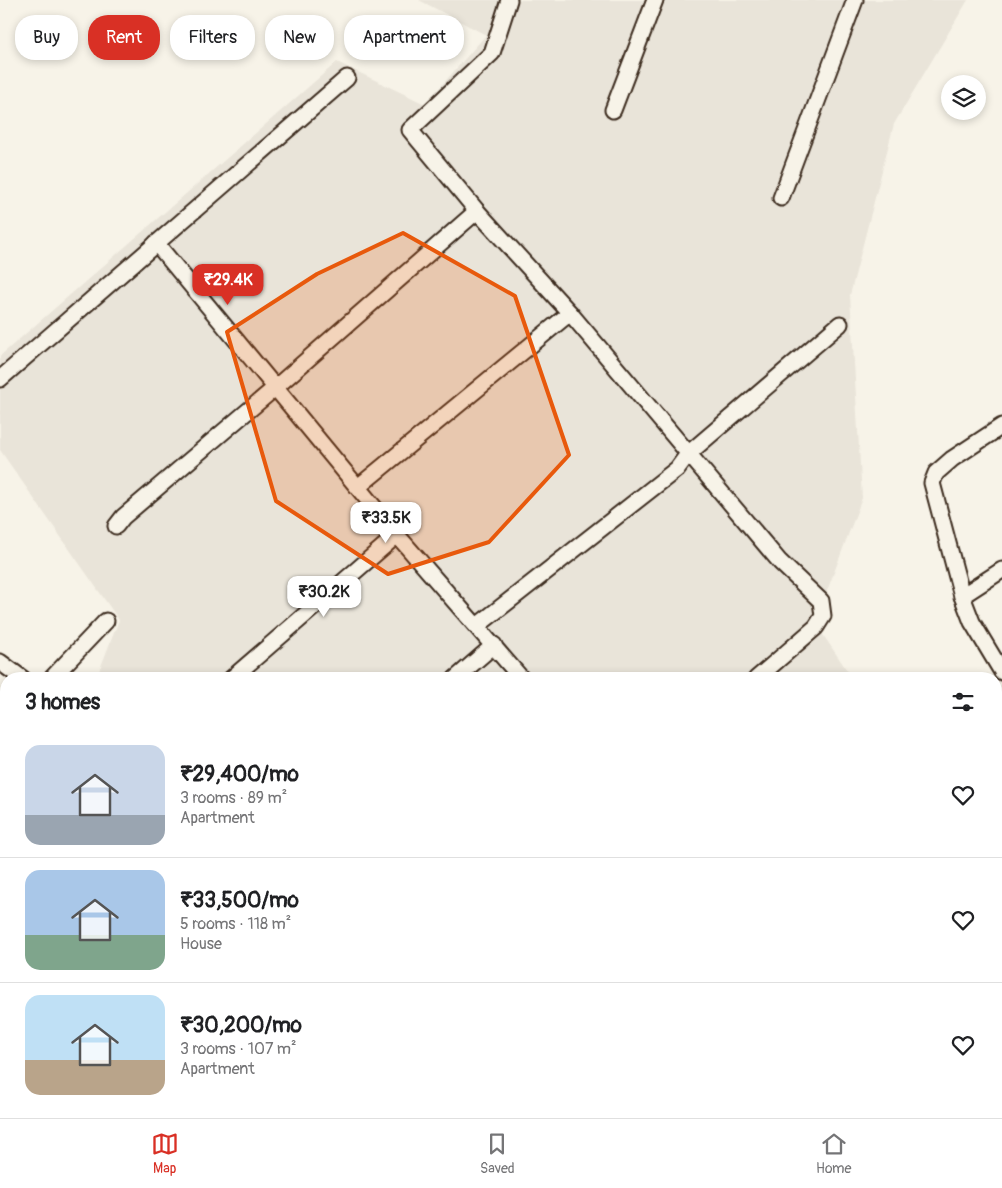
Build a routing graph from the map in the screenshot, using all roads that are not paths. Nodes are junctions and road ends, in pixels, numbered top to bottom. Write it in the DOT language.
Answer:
graph roads {
  1 [pos="509,0"];
  2 [pos="655,0"];
  3 [pos="855,0"];
  4 [pos="347,78"];
  5 [pos="613,110"];
  6 [pos="781,198"];
  7 [pos="476,211"];
  8 [pos="156,243"];
  9 [pos="570,314"];
  10 [pos="840,324"];
  11 [pos="0,379"];
  12 [pos="276,388"];
  13 [pos="1002,426"];
  14 [pos="688,454"];
  15 [pos="358,487"];
  16 [pos="116,526"];
  17 [pos="397,535"];
  18 [pos="1002,570"];
  19 [pos="962,596"];
  20 [pos="106,622"];
  21 [pos="477,626"];
  22 [pos="494,645"];
  23 [pos="0,662"];
  24 [pos="14,672"];
  25 [pos="58,672"];
  26 [pos="239,672"];
  27 [pos="463,672"];
  28 [pos="516,672"];
  29 [pos="764,672"];
  30 [pos="1002,672"];
  1 -- 7 [label="street"];
  2 -- 5 [label="street"];
  3 -- 6 [label="street"];
  4 -- 8 [label="street"];
  7 -- 9 [label="street"];
  7 -- 12 [label="street"];
  8 -- 11 [label="street"];
  8 -- 12 [label="street"];
  9 -- 14 [label="street"];
  9 -- 15 [label="street"];
  10 -- 14 [label="street"];
  12 -- 15 [label="street"];
  12 -- 16 [label="street"];
  13 -- 19 [label="street"];
  14 -- 21 [label="street"];
  14 -- 29 [label="street"];
  15 -- 17 [label="street"];
  17 -- 21 [label="street"];
  17 -- 26 [label="street"];
  18 -- 19 [label="street"];
  19 -- 30 [label="street"];
  20 -- 25 [label="street"];
  21 -- 22 [label="street"];
  22 -- 27 [label="street"];
  22 -- 28 [label="street"];
  23 -- 24 [label="street"];
}
